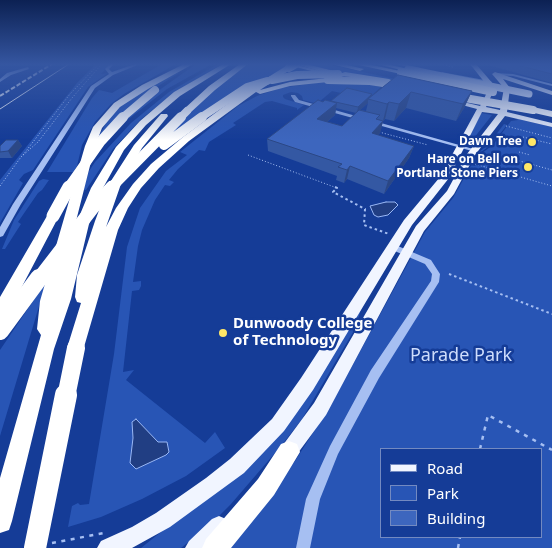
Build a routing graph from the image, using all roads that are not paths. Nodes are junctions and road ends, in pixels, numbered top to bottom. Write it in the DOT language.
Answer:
graph roads {
  1 [pos="91,90"];
  2 [pos="135,90"];
  3 [pos="141,90"];
  4 [pos="157,90"];
  5 [pos="170,90"];
  6 [pos="186,90"];
  7 [pos="199,90"];
  8 [pos="211,90"];
  9 [pos="242,90"];
  10 [pos="256,90"];
  11 [pos="270,90"];
  12 [pos="387,90"];
  13 [pos="468,90"];
  14 [pos="492,90"];
  15 [pos="502,90"];
  16 [pos="514,90"];
  17 [pos="527,90"];
  18 [pos="540,90"];
  19 [pos="384,92"];
  20 [pos="552,93"];
  21 [pos="439,94"];
  22 [pos="293,96"];
  23 [pos="243,98"];
  24 [pos="552,100"];
  25 [pos="117,104"];
  26 [pos="552,105"];
  27 [pos="535,106"];
  28 [pos="486,109"];
  29 [pos="552,112"];
  30 [pos="503,113"];
  31 [pos="552,125"];
  32 [pos="461,146"];
  33 [pos="474,150"];
  34 [pos="52,216"];
  35 [pos="76,231"];
  36 [pos="0,234"];
  37 [pos="398,245"];
  38 [pos="0,312"];
  39 [pos="0,331"];
  40 [pos="76,348"];
  41 [pos="45,349"];
  42 [pos="289,452"];
  43 [pos="0,521"];
  44 [pos="41,546"];
  45 [pos="108,548"];
  46 [pos="196,548"];
  47 [pos="215,548"];
  48 [pos="303,548"];
  1 -- 36 [label="street"];
  2 -- 25 [label="highway"];
  3 -- 25 [label="highway"];
  4 -- 34 [label="highway, bridge"];
  5 -- 34 [label="highway, bridge"];
  6 -- 41 [label="highway, bridge"];
  7 -- 40 [label="highway, bridge"];
  8 -- 35 [label="highway, bridge"];
  9 -- 35 [label="highway, bridge"];
  10 -- 23 [label="highway"];
  11 -- 23 [label="highway, bridge"];
  12 -- 19 [label="street"];
  13 -- 27 [label="highway"];
  14 -- 28 [label="main road"];
  15 -- 30 [label="main road"];
  16 -- 24 [label="main road, bridge"];
  17 -- 20 [label="main road"];
  18 -- 20 [label="main road"];
  21 -- 27 [label="highway, bridge"];
  21 -- 28 [label="main road"];
  22 -- 32 [label="street"];
  23 -- 40 [label="highway"];
  25 -- 41 [label="highway, bridge"];
  26 -- 27 [label="highway"];
  27 -- 29 [label="highway"];
  28 -- 30 [label="main road"];
  28 -- 32 [label="main road"];
  30 -- 31 [label="main road"];
  30 -- 33 [label="main road"];
  32 -- 33 [label="street"];
  32 -- 37 [label="main road"];
  33 -- 37 [label="main road"];
  34 -- 38 [label="highway"];
  35 -- 39 [label="highway, bridge"];
  37 -- 42 [label="main road"];
  37 -- 45 [label="main road"];
  37 -- 48 [label="street"];
  40 -- 44 [label="highway, bridge"];
  41 -- 43 [label="highway"];
  42 -- 46 [label="main road"];
  42 -- 47 [label="highway"];
}
